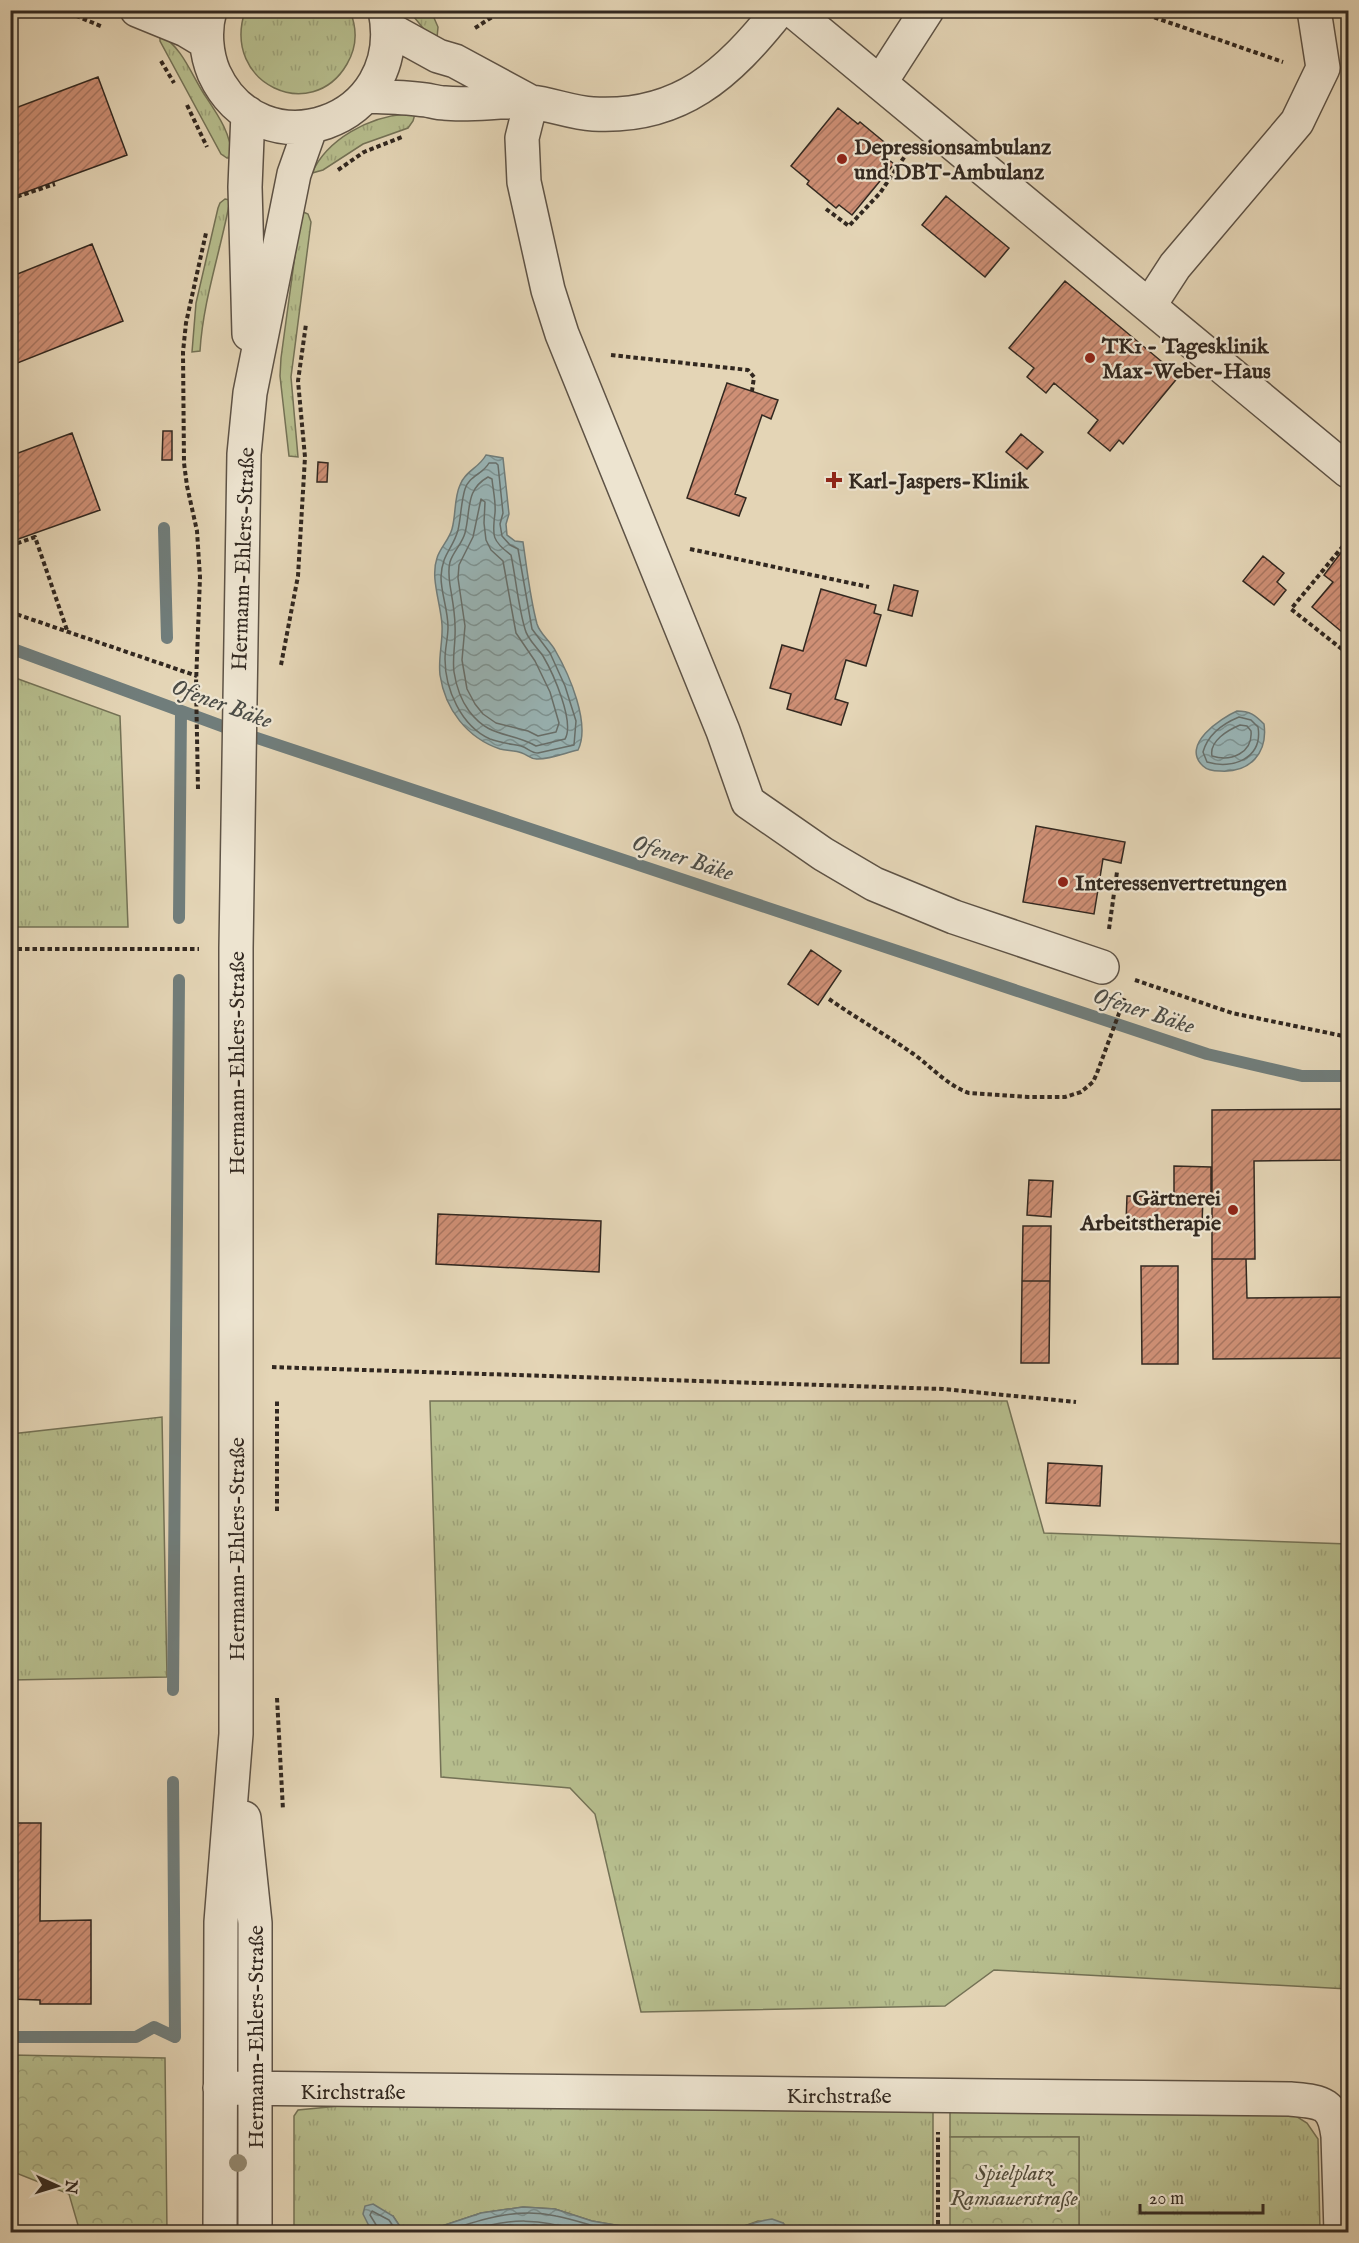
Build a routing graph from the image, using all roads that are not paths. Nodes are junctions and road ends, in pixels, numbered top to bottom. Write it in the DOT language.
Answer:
graph roads {
  1 [pos="779,10"];
  2 [pos="792,10"];
  3 [pos="927,10"];
  4 [pos="1314,10"];
  5 [pos="125,20"];
  6 [pos="387,20"];
  7 [pos="208,26"];
  8 [pos="880,83"];
  9 [pos="367,96"];
  10 [pos="531,102"];
  11 [pos="248,113"];
  12 [pos="311,126"];
  13 [pos="1149,306"];
  14 [pos="250,393"];
  15 [pos="1348,471"];
  16 [pos="1102,967"];
  17 [pos="236,1734"];
  18 [pos="220,2088"];
  19 [pos="255,2089"];
  20 [pos="1339,2106"];
  21 [pos="220,2232"];
  22 [pos="255,2232"];
  23 [pos="1341,2232"];
  1 -- 10 [label="street"];
  2 -- 8 [label="street"];
  3 -- 8 [label="street"];
  4 -- 13 [label="street"];
  5 -- 7 [label="street"];
  6 -- 9 [label="street"];
  6 -- 10 [label="street"];
  7 -- 11 [label="street"];
  8 -- 13 [label="street"];
  9 -- 10 [label="street"];
  9 -- 12 [label="street"];
  10 -- 16 [label="street"];
  11 -- 12 [label="street"];
  11 -- 14 [label="street, Hermann-Ehlers-Straße"];
  12 -- 14 [label="street, Hermann-Ehlers-Straße"];
  13 -- 15 [label="street"];
  14 -- 17 [label="street, Hermann-Ehlers-Straße"];
  17 -- 18 [label="street, Hermann-Ehlers-Straße"];
  17 -- 19 [label="street, Hermann-Ehlers-Straße"];
  18 -- 19 [label="street, Kirchstraße"];
  18 -- 21 [label="street, Hermann-Ehlers-Straße"];
  19 -- 20 [label="street, Kirchstraße"];
  19 -- 22 [label="street, Hermann-Ehlers-Straße"];
  20 -- 23 [label="street, Kirchstraße"];
}
